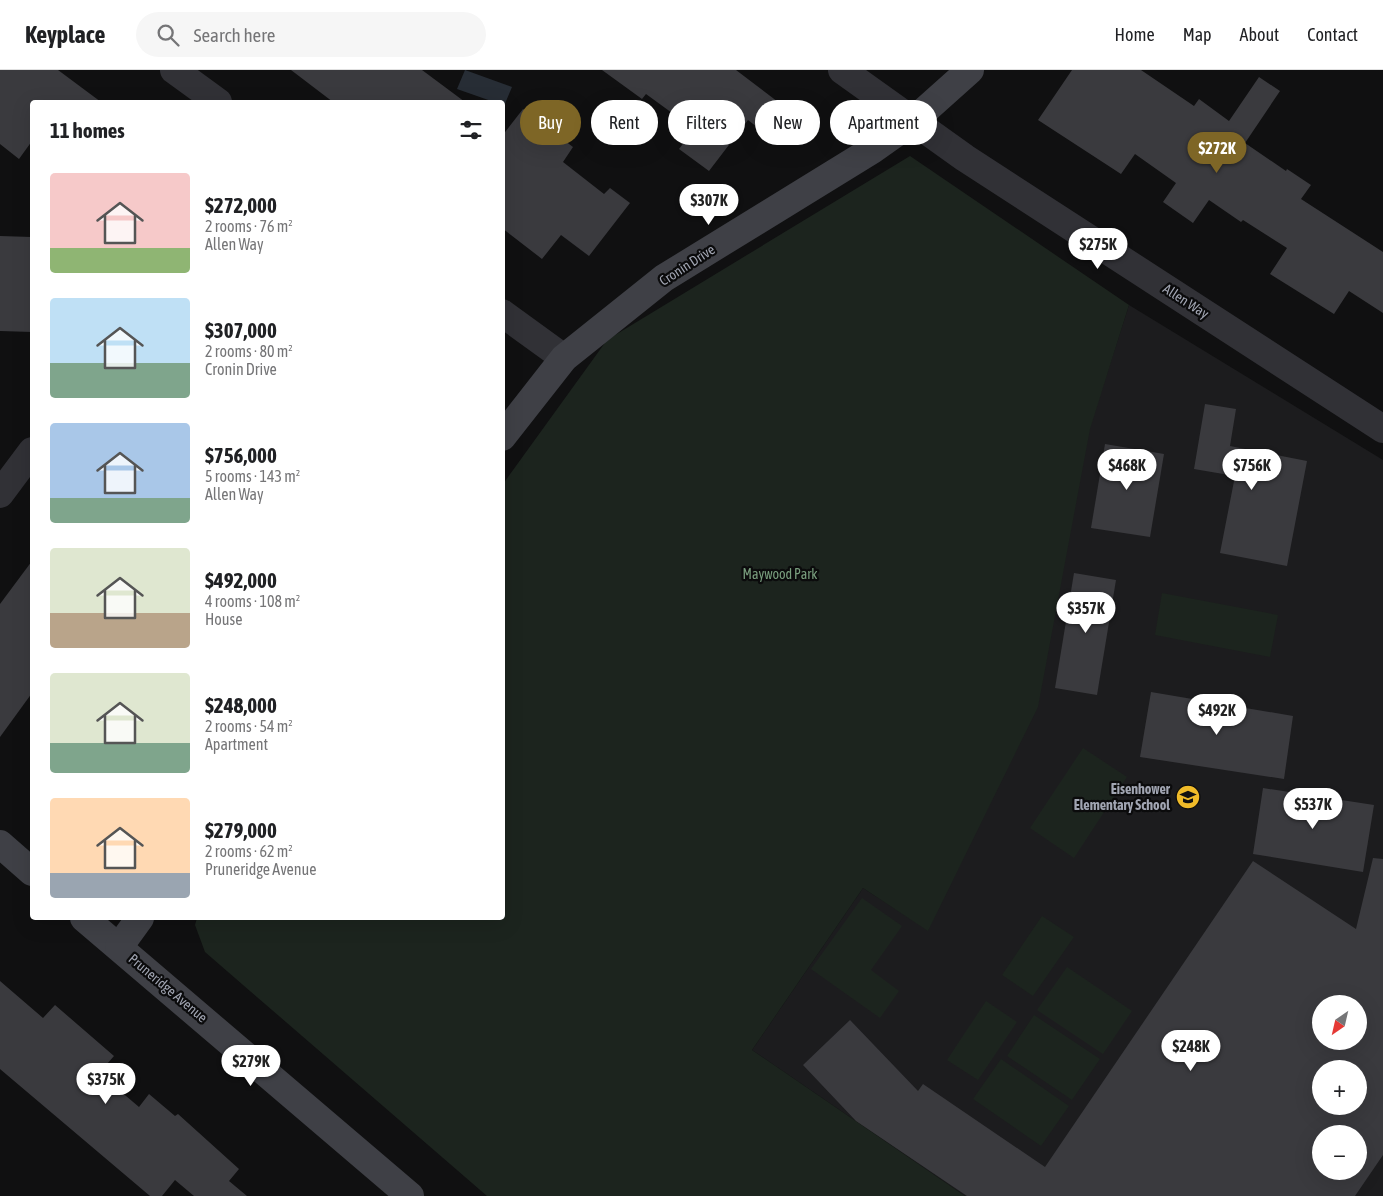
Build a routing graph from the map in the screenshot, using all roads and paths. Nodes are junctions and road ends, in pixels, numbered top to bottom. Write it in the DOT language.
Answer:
graph roads {
  1 [pos="174,70"];
  2 [pos="842,70"];
  3 [pos="970,70"];
  4 [pos="215,100"];
  5 [pos="883,100"];
  6 [pos="936,100"];
  7 [pos="937,138"];
  8 [pos="879,145"];
  9 [pos="505,315"];
  10 [pos="564,358"];
  11 [pos="1383,429"];
  12 [pos="505,433"];
  13 [pos="30,454"];
  14 [pos="0,494"];
  15 [pos="0,844"];
  16 [pos="30,870"];
  17 [pos="86,920"];
  18 [pos="139,920"];
  19 [pos="119,947"];
  20 [pos="410,1196"];
  1 -- 4 [label="street"];
  2 -- 5 [label="street, Allen Way"];
  3 -- 6 [label="street, Cronin Drive"];
  7 -- 11 [label="street, Allen Way"];
  8 -- 10 [label="street, Cronin Drive"];
  9 -- 10 [label="street"];
  10 -- 12 [label="street, Cronin Drive"];
  13 -- 14 [label="street"];
  15 -- 16 [label="street"];
  17 -- 19 [label="street, Pruneridge Avenue"];
  18 -- 19 [label="street"];
  19 -- 20 [label="street, Pruneridge Avenue"];
}
